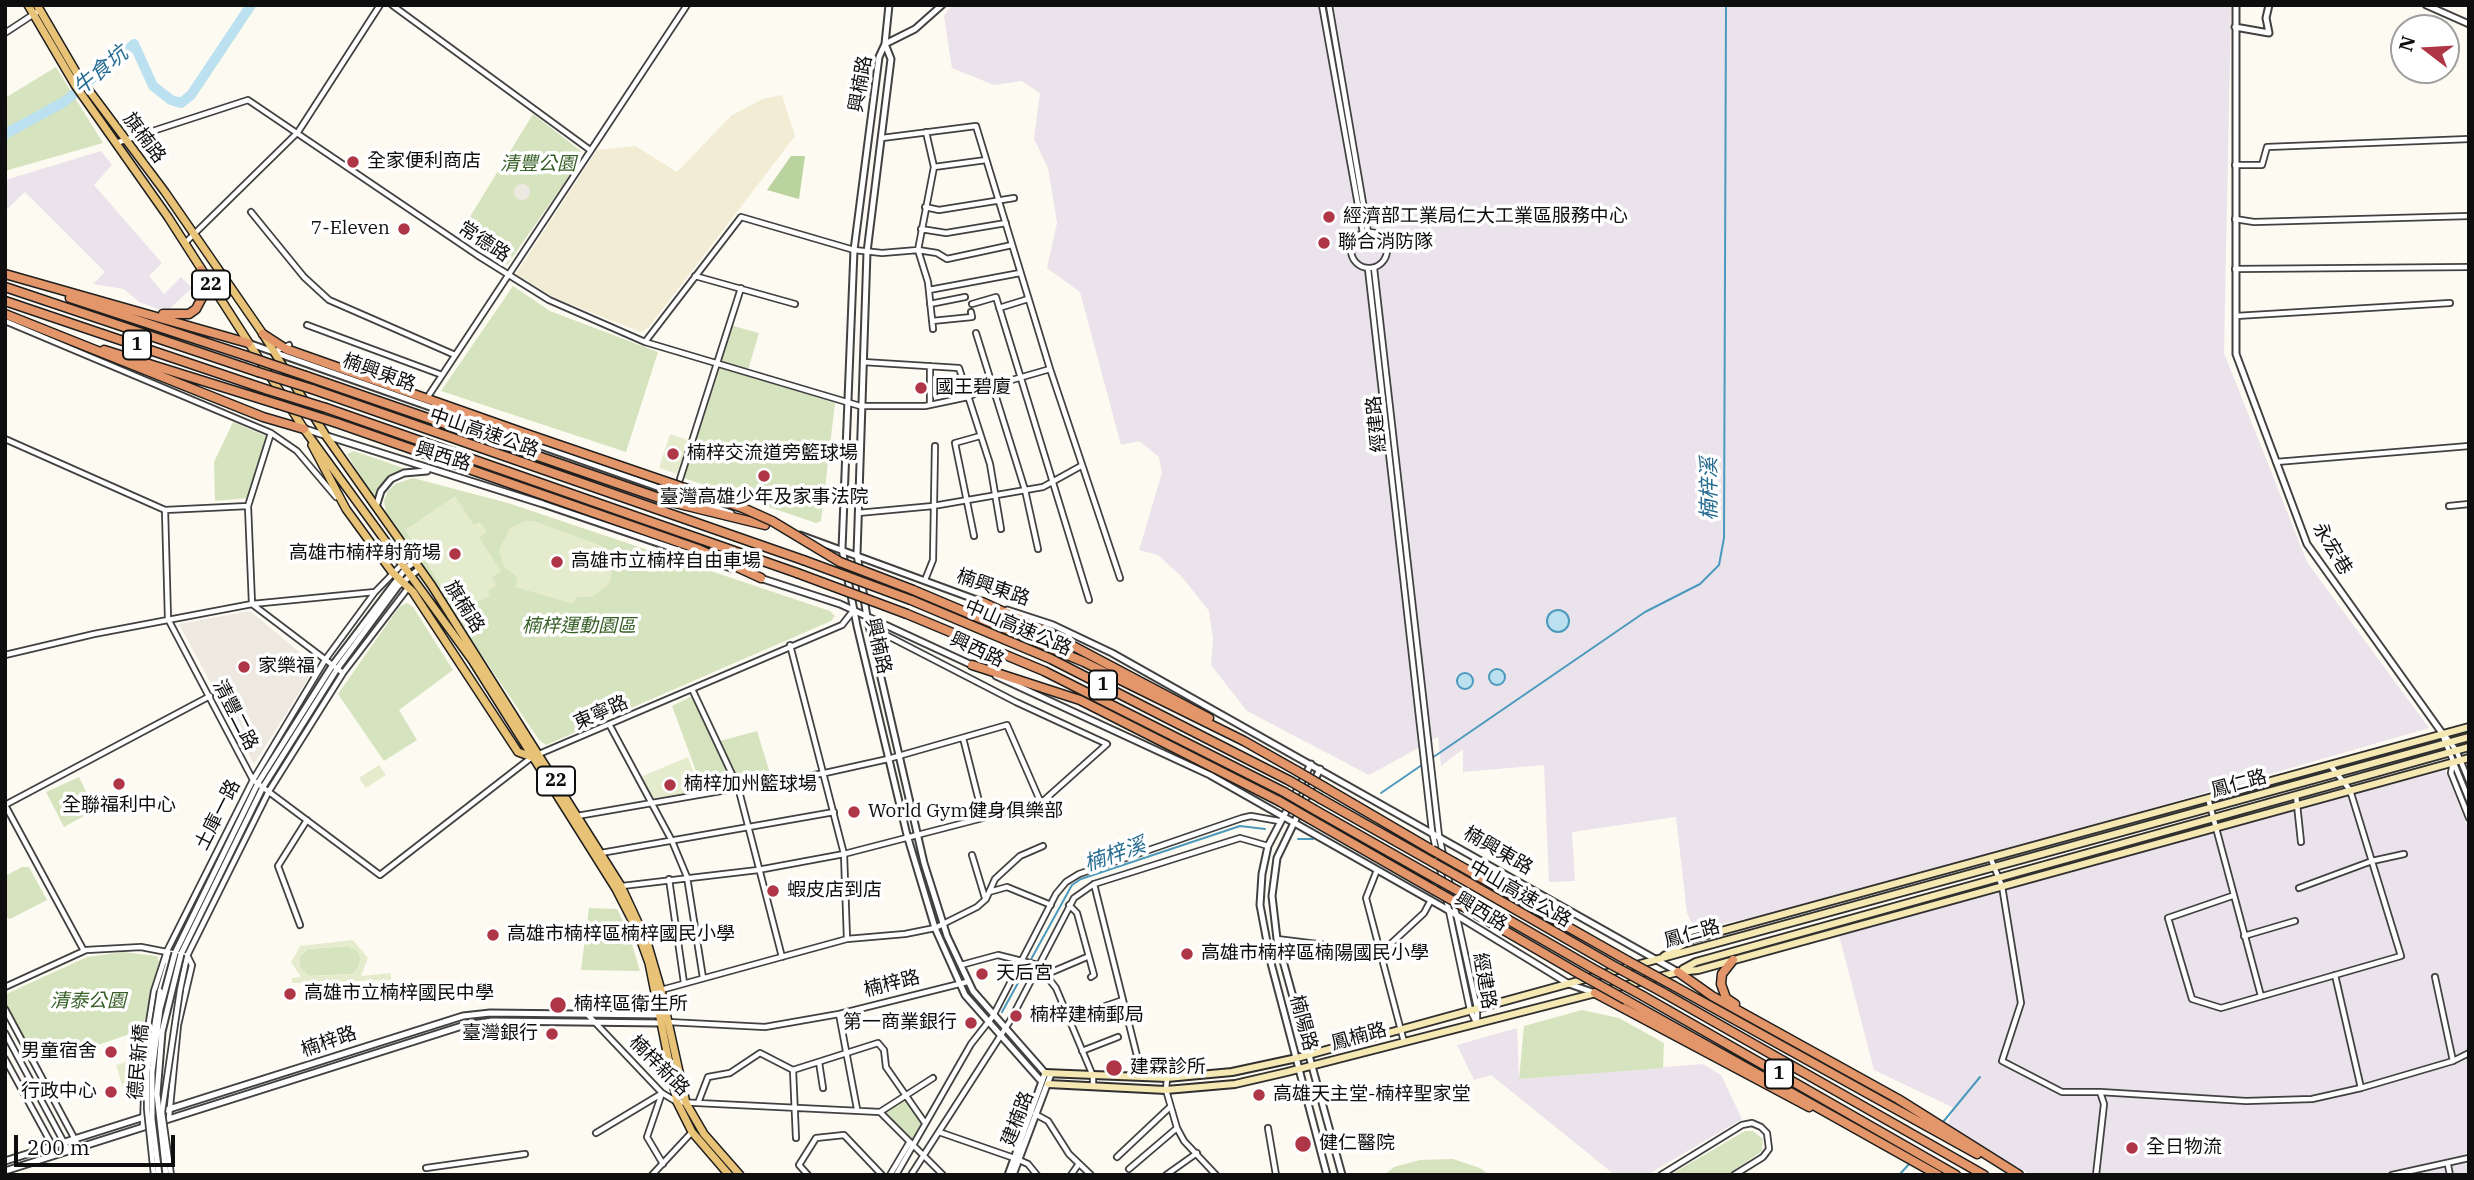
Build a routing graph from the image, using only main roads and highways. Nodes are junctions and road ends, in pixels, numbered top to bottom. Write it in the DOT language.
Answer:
graph roads {
  1 [pos="28,5"];
  2 [pos="37,10"];
  3 [pos="89,98"];
  4 [pos="201,270"];
  5 [pos="5,274"];
  6 [pos="22,279"];
  7 [pos="5,287"];
  8 [pos="90,299"];
  9 [pos="5,301"];
  10 [pos="5,314"];
  11 [pos="263,334"];
  12 [pos="248,343"];
  13 [pos="84,346"];
  14 [pos="304,429"];
  15 [pos="765,525"];
  16 [pos="761,578"];
  17 [pos="982,602"];
  18 [pos="972,665"];
  19 [pos="2469,727"];
  20 [pos="2469,737"];
  21 [pos="1244,741"];
  22 [pos="2469,747"];
  23 [pos="536,756"];
  24 [pos="2469,758"];
  25 [pos="619,888"];
  26 [pos="1658,960"];
  27 [pos="1733,960"];
  28 [pos="1678,972"];
  29 [pos="1595,993"];
  30 [pos="665,1023"];
  31 [pos="1781,1036"];
  32 [pos="1048,1073"];
  33 [pos="1045,1083"];
  34 [pos="681,1103"];
  35 [pos="1937,1129"];
  36 [pos="1870,1137"];
  37 [pos="1915,1157"];
  38 [pos="2015,1172"];
  39 [pos="729,1175"];
  40 [pos="740,1175"];
  41 [pos="1938,1175"];
  42 [pos="1956,1175"];
  43 [pos="1984,1175"];
  1 -- 2 [label="main road, 22"];
  2 -- 3 [label="main road, 22"];
  3 -- 4 [label="main road, 旗楠路 / 22"];
  3 -- 11 [label="main road, 旗楠路 / 22"];
  4 -- 8 [label="highway"];
  4 -- 12 [label="main road, 旗楠路 / 22"];
  5 -- 6 [label="highway"];
  6 -- 8 [label="highway"];
  6 -- 15 [label="highway, bridge"];
  7 -- 43 [label="highway, 中山高速公路 / 1, bridge"];
  8 -- 12 [label="highway"];
  9 -- 37 [label="highway, 中山高速公路 / 1, bridge"];
  10 -- 13 [label="highway"];
  11 -- 21 [label="highway, bridge"];
  11 -- 23 [label="main road, 旗楠路 / 22"];
  12 -- 14 [label="main road, 旗楠路 / 22"];
  13 -- 14 [label="highway"];
  13 -- 16 [label="highway, bridge"];
  14 -- 23 [label="main road, 旗楠路 / 22"];
  14 -- 23 [label="main road, 旗楠路 / 22"];
  17 -- 21 [label="highway"];
  18 -- 36 [label="highway, bridge"];
  19 -- 26 [label="main road, 鳳仁路"];
  20 -- 26 [label="main road, 鳳仁路"];
  21 -- 35 [label="highway, bridge"];
  22 -- 28 [label="main road, 鳳仁路"];
  23 -- 25 [label="main road, 旗楠路 / 22"];
  24 -- 27 [label="main road, 鳳仁路"];
  25 -- 30 [label="main road, 旗楠路 / 22"];
  25 -- 30 [label="main road, 旗楠路 / 22"];
  26 -- 32 [label="main road, 鳳楠路"];
  27 -- 28 [label="main road, 鳳仁路"];
  27 -- 31 [label="highway"];
  28 -- 29 [label="main road, 鳳楠路"];
  28 -- 31 [label="highway"];
  29 -- 33 [label="main road, 鳳楠路"];
  29 -- 36 [label="highway"];
  30 -- 34 [label="main road, 旗楠路 / 22"];
  31 -- 35 [label="highway"];
  34 -- 39 [label="main road, 楠梓新路 / 22"];
  34 -- 40 [label="main road, 楠梓新路 / 22"];
  35 -- 38 [label="highway"];
  36 -- 37 [label="highway"];
  37 -- 41 [label="highway"];
  37 -- 42 [label="highway, 中山高速公路 / 1"];
}
